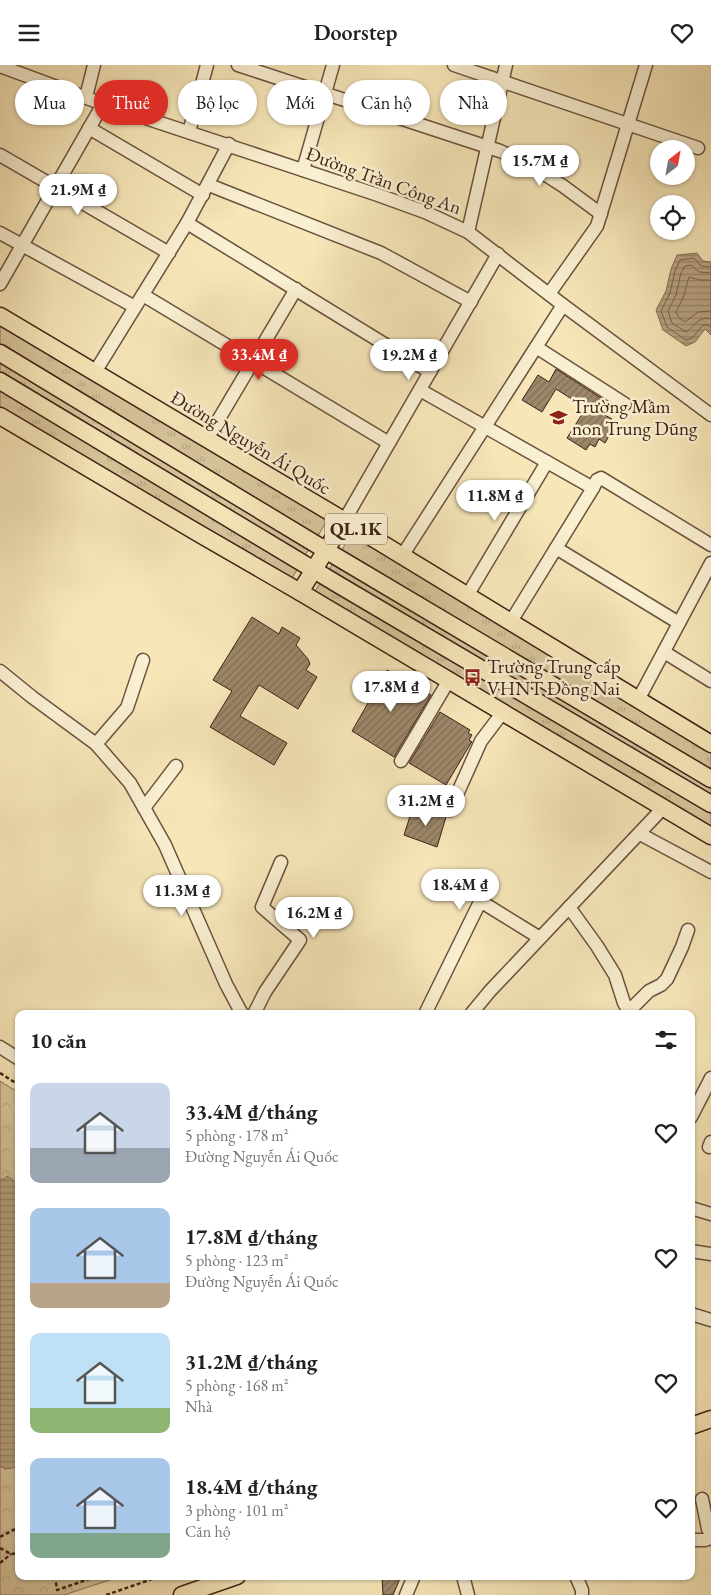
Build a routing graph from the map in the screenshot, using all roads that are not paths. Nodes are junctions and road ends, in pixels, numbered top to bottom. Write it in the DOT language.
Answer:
graph roads {
  1 [pos="94,65"];
  2 [pos="207,65"];
  3 [pos="238,65"];
  4 [pos="332,65"];
  5 [pos="454,65"];
  6 [pos="506,65"];
  7 [pos="646,65"];
  8 [pos="0,67"];
  9 [pos="283,80"];
  10 [pos="328,80"];
  11 [pos="498,80"];
  12 [pos="501,80"];
  13 [pos="507,83"];
  14 [pos="86,97"];
  15 [pos="333,97"];
  16 [pos="94,100"];
  17 [pos="94,119"];
  18 [pos="168,125"];
  19 [pos="316,125"];
  20 [pos="492,125"];
  21 [pos="628,126"];
  22 [pos="89,128"];
  23 [pos="188,131"];
  24 [pos="229,145"];
  25 [pos="487,147"];
  26 [pos="698,148"];
  27 [pos="0,155"];
  28 [pos="303,170"];
  29 [pos="55,187"];
  30 [pos="206,190"];
  31 [pos="601,214"];
  32 [pos="188,223"];
  33 [pos="468,232"];
  34 [pos="0,233"];
  35 [pos="23,245"];
  36 [pos="169,253"];
  37 [pos="498,254"];
  38 [pos="0,284"];
  39 [pos="296,289"];
  40 [pos="549,294"];
  41 [pos="143,295"];
  42 [pos="470,302"];
  43 [pos="563,305"];
  44 [pos="135,307"];
  45 [pos="0,316"];
  46 [pos="536,347"];
  47 [pos="0,353"];
  48 [pos="254,362"];
  49 [pos="95,372"];
  50 [pos="430,372"];
  51 [pos="0,381"];
  52 [pos="420,390"];
  53 [pos="625,404"];
  54 [pos="711,415"];
  55 [pos="0,416"];
  56 [pos="485,427"];
  57 [pos="207,439"];
  58 [pos="389,443"];
  59 [pos="547,462"];
  60 [pos="592,488"];
  61 [pos="344,521"];
  62 [pos="711,545"];
  63 [pos="556,548"];
  64 [pos="326,550"];
  65 [pos="402,556"];
  66 [pos="314,569"];
  67 [pos="709,570"];
  68 [pos="300,591"];
  69 [pos="467,596"];
  70 [pos="510,623"];
  71 [pos="679,623"];
  72 [pos="664,652"];
  73 [pos="144,660"];
  74 [pos="0,671"];
  75 [pos="449,680"];
  76 [pos="711,681"];
  77 [pos="638,700"];
  78 [pos="503,712"];
  79 [pos="96,744"];
  80 [pos="711,744"];
  81 [pos="401,761"];
  82 [pos="176,766"];
  83 [pos="711,779"];
  84 [pos="711,804"];
  85 [pos="144,808"];
  86 [pos="663,808"];
  87 [pos="450,810"];
  88 [pos="640,834"];
  89 [pos="711,836"];
  90 [pos="281,862"];
  91 [pos="711,872"];
  92 [pos="569,907"];
  93 [pos="688,930"];
  94 [pos="540,938"];
  95 [pos="239,1010"];
  96 [pos="259,1010"];
  97 [pos="427,1010"];
  98 [pos="475,1010"];
  99 [pos="628,1010"];
  100 [pos="633,1010"];
  101 [pos="0,1047"];
  102 [pos="15,1056"];
  103 [pos="711,1078"];
  104 [pos="695,1109"];
  105 [pos="695,1209"];
  106 [pos="711,1214"];
  107 [pos="695,1252"];
  108 [pos="711,1254"];
  109 [pos="695,1315"];
  110 [pos="711,1320"];
  111 [pos="711,1419"];
  112 [pos="695,1425"];
  113 [pos="702,1497"];
  114 [pos="711,1536"];
  115 [pos="695,1540"];
  116 [pos="231,1580"];
  117 [pos="412,1580"];
  118 [pos="464,1580"];
  119 [pos="578,1580"];
  120 [pos="217,1589"];
  121 [pos="182,1595"];
  122 [pos="406,1595"];
  123 [pos="468,1595"];
  124 [pos="582,1595"];
  1 -- 14 [label="street"];
  2 -- 23 [label="street"];
  3 -- 9 [label="street"];
  4 -- 10 [label="street"];
  5 -- 11 [label="street"];
  6 -- 12 [label="street"];
  7 -- 21 [label="street"];
  8 -- 14 [label="street, Đường Trần Công An"];
  13 -- 21 [label="street"];
  14 -- 16 [label="street, Đường Trần Công An"];
  15 -- 25 [label="street"];
  17 -- 22 [label="street"];
  18 -- 23 [label="street, Đường Trần Công An"];
  19 -- 28 [label="street"];
  20 -- 25 [label="street"];
  21 -- 26 [label="street"];
  21 -- 31 [label="street"];
  22 -- 29 [label="street"];
  22 -- 30 [label="street"];
  23 -- 24 [label="street, Đường Trần Công An"];
  24 -- 28 [label="street, Đường Trần Công An"];
  24 -- 30 [label="street"];
  25 -- 31 [label="street"];
  25 -- 33 [label="street"];
  27 -- 29 [label="street"];
  28 -- 33 [label="street, Đường Trần Công An"];
  29 -- 35 [label="street"];
  29 -- 36 [label="street"];
  30 -- 32 [label="street"];
  30 -- 42 [label="street"];
  31 -- 40 [label="street"];
  32 -- 36 [label="street"];
  32 -- 39 [label="street"];
  33 -- 37 [label="street, Đường Trần Công An"];
  34 -- 35 [label="street"];
  35 -- 38 [label="street"];
  35 -- 44 [label="street"];
  36 -- 41 [label="street"];
  37 -- 40 [label="street, Đường Trần Công An"];
  37 -- 42 [label="street"];
  39 -- 48 [label="street"];
  39 -- 50 [label="street"];
  40 -- 43 [label="street, Đường Trần Công An"];
  41 -- 44 [label="street"];
  41 -- 48 [label="street"];
  42 -- 50 [label="street"];
  43 -- 46 [label="street"];
  43 -- 54 [label="street, Đường Trần Công An"];
  44 -- 49 [label="street"];
  45 -- 49 [label="main road, Đường Nguyễn Ái Quốc / QL.1K"];
  46 -- 53 [label="street"];
  46 -- 56 [label="street"];
  47 -- 64 [label="main road, QL.1K"];
  48 -- 57 [label="street"];
  48 -- 58 [label="street"];
  49 -- 57 [label="main road, Đường Nguyễn Ái Quốc / QL.1K"];
  50 -- 52 [label="street"];
  51 -- 66 [label="main road, QL.1K"];
  52 -- 56 [label="street"];
  52 -- 58 [label="street"];
  55 -- 68 [label="main road"];
  56 -- 59 [label="street"];
  56 -- 65 [label="street"];
  57 -- 61 [label="main road, Đường Nguyễn Ái Quốc / QL.1K"];
  58 -- 61 [label="street"];
  59 -- 60 [label="street"];
  59 -- 69 [label="street"];
  60 -- 62 [label="street"];
  60 -- 63 [label="street"];
  61 -- 64 [label="main road"];
  61 -- 65 [label="main road, Đường Nguyễn Ái Quốc / QL.1K"];
  63 -- 70 [label="street"];
  63 -- 71 [label="street"];
  64 -- 66 [label="main road"];
  64 -- 83 [label="main road, QL.1K"];
  65 -- 69 [label="main road, Đường Nguyễn Ái Quốc / QL.1K"];
  66 -- 68 [label="main road"];
  66 -- 84 [label="main road, QL.1K"];
  67 -- 71 [label="street"];
  68 -- 75 [label="main road"];
  69 -- 70 [label="main road, Đường Nguyễn Ái Quốc / QL.1K"];
  70 -- 77 [label="main road, Đường Nguyễn Ái Quốc / QL.1K"];
  71 -- 72 [label="street"];
  72 -- 76 [label="street"];
  72 -- 77 [label="street"];
  73 -- 79 [label="street"];
  74 -- 79 [label="street"];
  75 -- 78 [label="main road"];
  75 -- 81 [label="street"];
  77 -- 80 [label="main road, Đường Nguyễn Ái Quốc / QL.1K"];
  78 -- 86 [label="main road"];
  78 -- 87 [label="street"];
  79 -- 85 [label="street"];
  82 -- 85 [label="street"];
  85 -- 95 [label="street"];
  86 -- 88 [label="street"];
  86 -- 89 [label="main road"];
  88 -- 91 [label="street"];
  88 -- 92 [label="street"];
  90 -- 96 [label="street"];
  92 -- 94 [label="street"];
  92 -- 99 [label="street"];
  93 -- 100 [label="street"];
  94 -- 97 [label="street"];
  94 -- 98 [label="street"];
  101 -- 102 [label="street"];
  103 -- 104 [label="street"];
  105 -- 106 [label="street"];
  107 -- 108 [label="street"];
  109 -- 110 [label="street"];
  111 -- 112 [label="main road"];
  113 -- 114 [label="street"];
  114 -- 115 [label="street"];
  116 -- 120 [label="main road"];
  117 -- 122 [label="street"];
  118 -- 123 [label="street"];
  119 -- 124 [label="street"];
  120 -- 121 [label="main road"];
}
